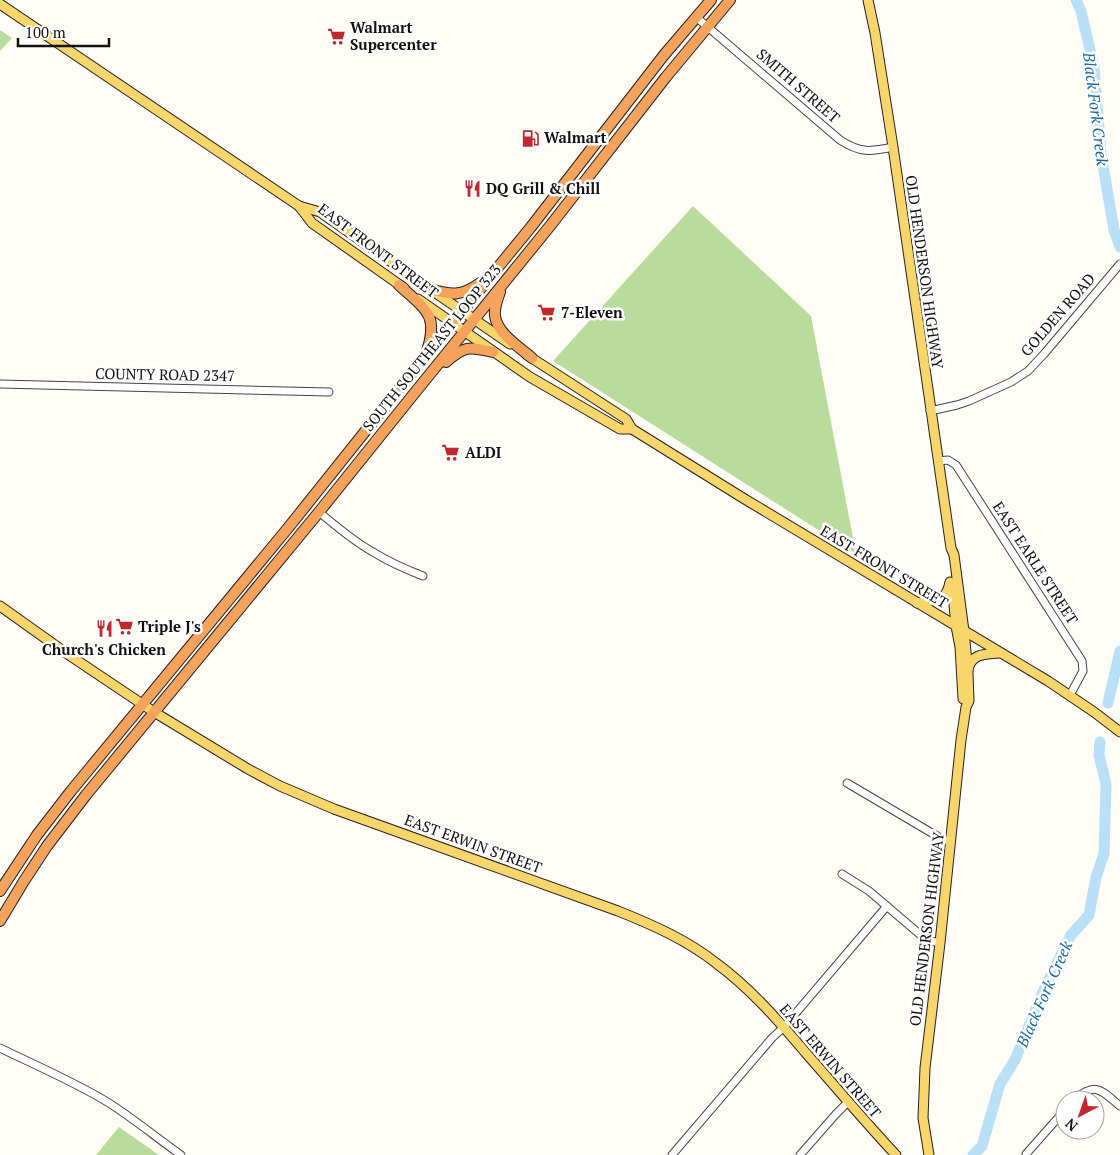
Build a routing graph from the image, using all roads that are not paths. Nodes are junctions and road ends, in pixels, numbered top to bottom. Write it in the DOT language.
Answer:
graph roads {
  1 [pos="710,0"];
  2 [pos="730,0"];
  3 [pos="868,0"];
  4 [pos="0,4"];
  5 [pos="696,17"];
  6 [pos="707,26"];
  7 [pos="596,143"];
  8 [pos="892,147"];
  9 [pos="608,153"];
  10 [pos="300,206"];
  11 [pos="1120,264"];
  12 [pos="494,272"];
  13 [pos="400,285"];
  14 [pos="502,286"];
  15 [pos="430,289"];
  16 [pos="462,311"];
  17 [pos="474,320"];
  18 [pos="453,323"];
  19 [pos="464,332"];
  20 [pos="494,352"];
  21 [pos="427,354"];
  22 [pos="532,358"];
  23 [pos="425,380"];
  24 [pos="0,384"];
  25 [pos="329,392"];
  26 [pos="930,411"];
  27 [pos="632,429"];
  28 [pos="938,461"];
  29 [pos="319,512"];
  30 [pos="951,548"];
  31 [pos="951,575"];
  32 [pos="422,576"];
  33 [pos="917,603"];
  34 [pos="0,606"];
  35 [pos="956,626"];
  36 [pos="964,631"];
  37 [pos="1000,653"];
  38 [pos="968,673"];
  39 [pos="1070,696"];
  40 [pos="142,704"];
  41 [pos="966,707"];
  42 [pos="154,712"];
  43 [pos="1120,732"];
  44 [pos="847,783"];
  45 [pos="951,842"];
  46 [pos="842,874"];
  47 [pos="0,892"];
  48 [pos="887,906"];
  49 [pos="0,921"];
  50 [pos="940,943"];
  51 [pos="784,1027"];
  52 [pos="0,1048"];
  53 [pos="1105,1094"];
  54 [pos="848,1102"];
  55 [pos="1120,1106"];
  56 [pos="1055,1122"];
  57 [pos="181,1155"];
  58 [pos="672,1155"];
  59 [pos="800,1155"];
  60 [pos="896,1155"];
  61 [pos="928,1155"];
  62 [pos="1026,1155"];
  1 -- 5 [label="highway, SOUTH SOUTHEAST LOOP 323"];
  2 -- 6 [label="highway, SOUTH SOUTHEAST LOOP 323"];
  3 -- 8 [label="main road, OLD HENDERSON HIGHWAY"];
  4 -- 10 [label="main road"];
  5 -- 6 [label="street, SMITH STREET"];
  5 -- 7 [label="highway, SOUTH SOUTHEAST LOOP 323"];
  6 -- 8 [label="street, SMITH STREET"];
  6 -- 9 [label="highway, SOUTH SOUTHEAST LOOP 323"];
  7 -- 9 [label="highway"];
  7 -- 12 [label="highway, SOUTH SOUTHEAST LOOP 323"];
  8 -- 26 [label="main road, OLD HENDERSON HIGHWAY"];
  9 -- 14 [label="highway, SOUTH SOUTHEAST LOOP 323"];
  10 -- 13 [label="main road, EAST FRONT STREET"];
  10 -- 15 [label="main road, EAST FRONT STREET"];
  11 -- 26 [label="street, GOLDEN ROAD"];
  12 -- 15 [label="highway"];
  12 -- 16 [label="highway, SOUTH SOUTHEAST LOOP 323"];
  13 -- 18 [label="main road, EAST FRONT STREET"];
  13 -- 21 [label="highway"];
  14 -- 17 [label="highway, SOUTH SOUTHEAST LOOP 323"];
  14 -- 22 [label="highway"];
  15 -- 16 [label="main road, EAST FRONT STREET"];
  16 -- 17 [label="main road, EAST FRONT STREET"];
  16 -- 18 [label="highway, SOUTH SOUTHEAST LOOP 323"];
  17 -- 19 [label="highway, SOUTH SOUTHEAST LOOP 323"];
  17 -- 22 [label="main road, EAST FRONT STREET"];
  18 -- 19 [label="main road, EAST FRONT STREET"];
  18 -- 21 [label="highway, SOUTH SOUTHEAST LOOP 323"];
  19 -- 20 [label="main road, EAST FRONT STREET"];
  19 -- 23 [label="highway, SOUTH SOUTHEAST LOOP 323"];
  20 -- 23 [label="highway"];
  20 -- 27 [label="main road, EAST FRONT STREET"];
  21 -- 40 [label="highway, SOUTH SOUTHEAST LOOP 323"];
  22 -- 27 [label="main road, EAST FRONT STREET"];
  23 -- 29 [label="highway, SOUTH SOUTHEAST LOOP 323"];
  24 -- 25 [label="street, COUNTY ROAD 2347"];
  26 -- 28 [label="main road, OLD HENDERSON HIGHWAY"];
  27 -- 33 [label="main road, EAST FRONT STREET"];
  28 -- 30 [label="main road, OLD HENDERSON HIGHWAY"];
  28 -- 39 [label="street, EAST EARLE STREET"];
  29 -- 32 [label="street"];
  29 -- 42 [label="highway, SOUTH SOUTHEAST LOOP 323"];
  30 -- 31 [label="main road, OLD HENDERSON HIGHWAY"];
  30 -- 36 [label="main road, OLD HENDERSON HIGHWAY"];
  31 -- 33 [label="main road"];
  31 -- 35 [label="main road, OLD HENDERSON HIGHWAY"];
  33 -- 35 [label="main road, EAST FRONT STREET"];
  34 -- 40 [label="main road, EAST ERWIN STREET"];
  35 -- 36 [label="main road, EAST FRONT STREET"];
  35 -- 41 [label="main road, OLD HENDERSON HIGHWAY"];
  36 -- 37 [label="main road, EAST FRONT STREET"];
  36 -- 38 [label="main road, OLD HENDERSON HIGHWAY"];
  37 -- 38 [label="main road"];
  37 -- 39 [label="main road, EAST FRONT STREET"];
  38 -- 41 [label="main road, OLD HENDERSON HIGHWAY"];
  39 -- 43 [label="main road, EAST FRONT STREET"];
  40 -- 42 [label="main road, EAST ERWIN STREET"];
  40 -- 47 [label="highway, SOUTH SOUTHEAST LOOP 323"];
  41 -- 45 [label="main road, OLD HENDERSON HIGHWAY"];
  42 -- 49 [label="highway, SOUTH SOUTHEAST LOOP 323"];
  42 -- 51 [label="main road, EAST ERWIN STREET"];
  44 -- 45 [label="street"];
  45 -- 50 [label="main road, OLD HENDERSON HIGHWAY"];
  46 -- 48 [label="street"];
  48 -- 50 [label="street"];
  48 -- 51 [label="street"];
  50 -- 61 [label="main road, OLD HENDERSON HIGHWAY"];
  51 -- 54 [label="main road, EAST ERWIN STREET"];
  51 -- 58 [label="street"];
  52 -- 57 [label="street"];
  53 -- 55 [label="street"];
  54 -- 59 [label="street"];
  54 -- 60 [label="main road, EAST ERWIN STREET"];
  56 -- 62 [label="street"];
}
